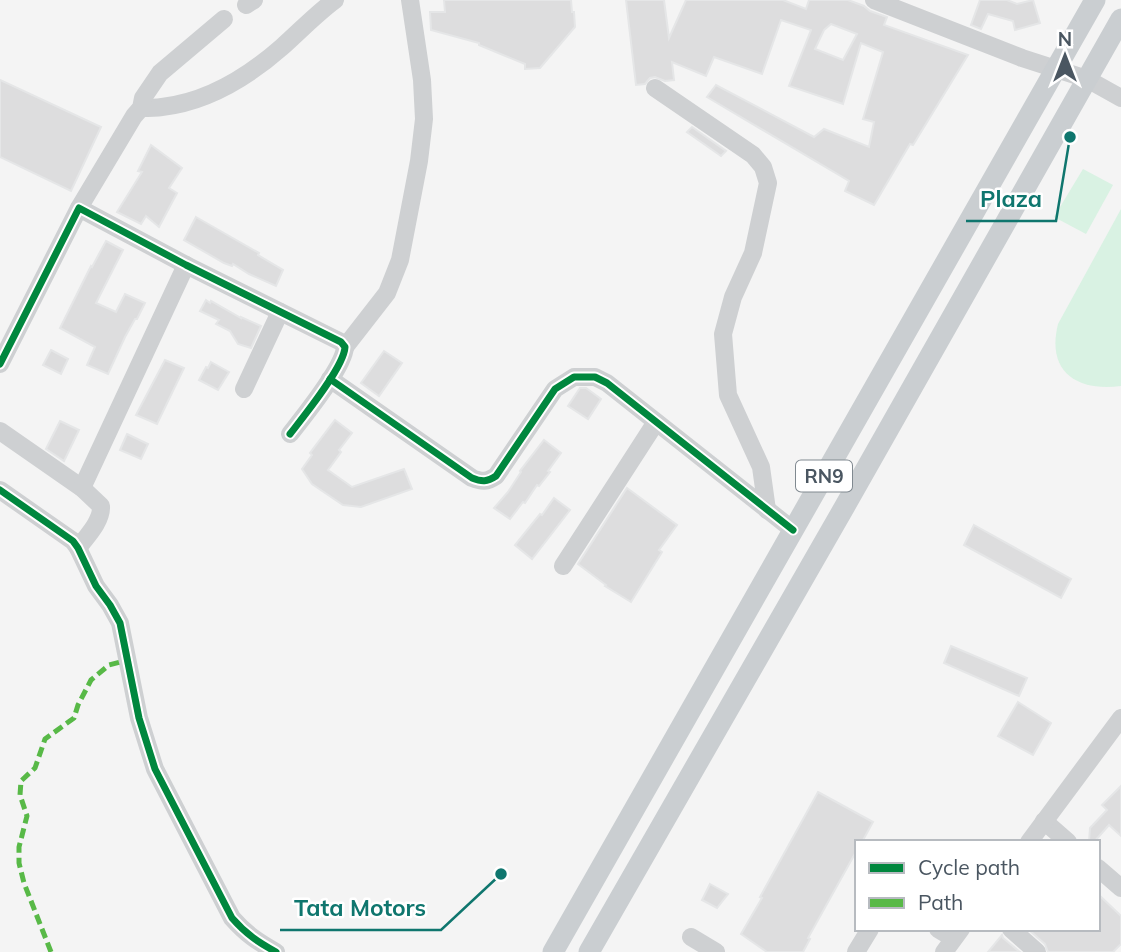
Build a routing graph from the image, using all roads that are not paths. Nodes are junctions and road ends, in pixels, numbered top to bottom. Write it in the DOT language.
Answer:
graph roads {
  1 [pos="335,0"];
  2 [pos="410,0"];
  3 [pos="874,0"];
  4 [pos="1095,0"];
  5 [pos="224,19"];
  6 [pos="1121,19"];
  7 [pos="1056,70"];
  8 [pos="1087,79"];
  9 [pos="655,88"];
  10 [pos="1121,98"];
  11 [pos="141,108"];
  12 [pos="79,208"];
  13 [pos="186,265"];
  14 [pos="280,312"];
  15 [pos="345,347"];
  16 [pos="0,364"];
  17 [pos="330,379"];
  18 [pos="244,389"];
  19 [pos="656,422"];
  20 [pos="0,431"];
  21 [pos="290,434"];
  22 [pos="82,488"];
  23 [pos="0,489"];
  24 [pos="767,510"];
  25 [pos="793,530"];
  26 [pos="78,548"];
  27 [pos="563,566"];
  28 [pos="1118,728"];
  29 [pos="1044,821"];
  30 [pos="1030,840"];
  31 [pos="1066,840"];
  32 [pos="1100,870"];
  33 [pos="1121,888"];
  34 [pos="869,931"];
  35 [pos="1013,931"];
  36 [pos="691,937"];
  37 [pos="276,952"];
  38 [pos="553,952"];
  39 [pos="589,952"];
  40 [pos="716,952"];
  41 [pos="856,952"];
  42 [pos="1037,952"];
  1 -- 11 [label="street"];
  2 -- 15 [label="street"];
  3 -- 7 [label="street"];
  4 -- 7 [label="main road, RN9"];
  5 -- 11 [label="street"];
  6 -- 8 [label="main road, RN9"];
  7 -- 8 [label="street"];
  7 -- 25 [label="main road, RN9"];
  8 -- 10 [label="street"];
  8 -- 39 [label="main road, RN9"];
  9 -- 24 [label="street"];
  11 -- 12 [label="street"];
  12 -- 13 [label="street"];
  12 -- 16 [label="street"];
  13 -- 14 [label="street"];
  13 -- 22 [label="street"];
  14 -- 15 [label="street"];
  14 -- 18 [label="street"];
  15 -- 17 [label="street"];
  17 -- 19 [label="street"];
  17 -- 21 [label="street"];
  19 -- 24 [label="street"];
  19 -- 27 [label="street"];
  20 -- 22 [label="street"];
  22 -- 26 [label="street"];
  23 -- 26 [label="street"];
  24 -- 25 [label="street"];
  25 -- 38 [label="main road, RN9"];
  26 -- 37 [label="street"];
  28 -- 29 [label="street"];
  29 -- 30 [label="street"];
  29 -- 31 [label="street"];
  32 -- 33 [label="street"];
  34 -- 41 [label="street"];
  35 -- 42 [label="street"];
  36 -- 40 [label="street"];
}
